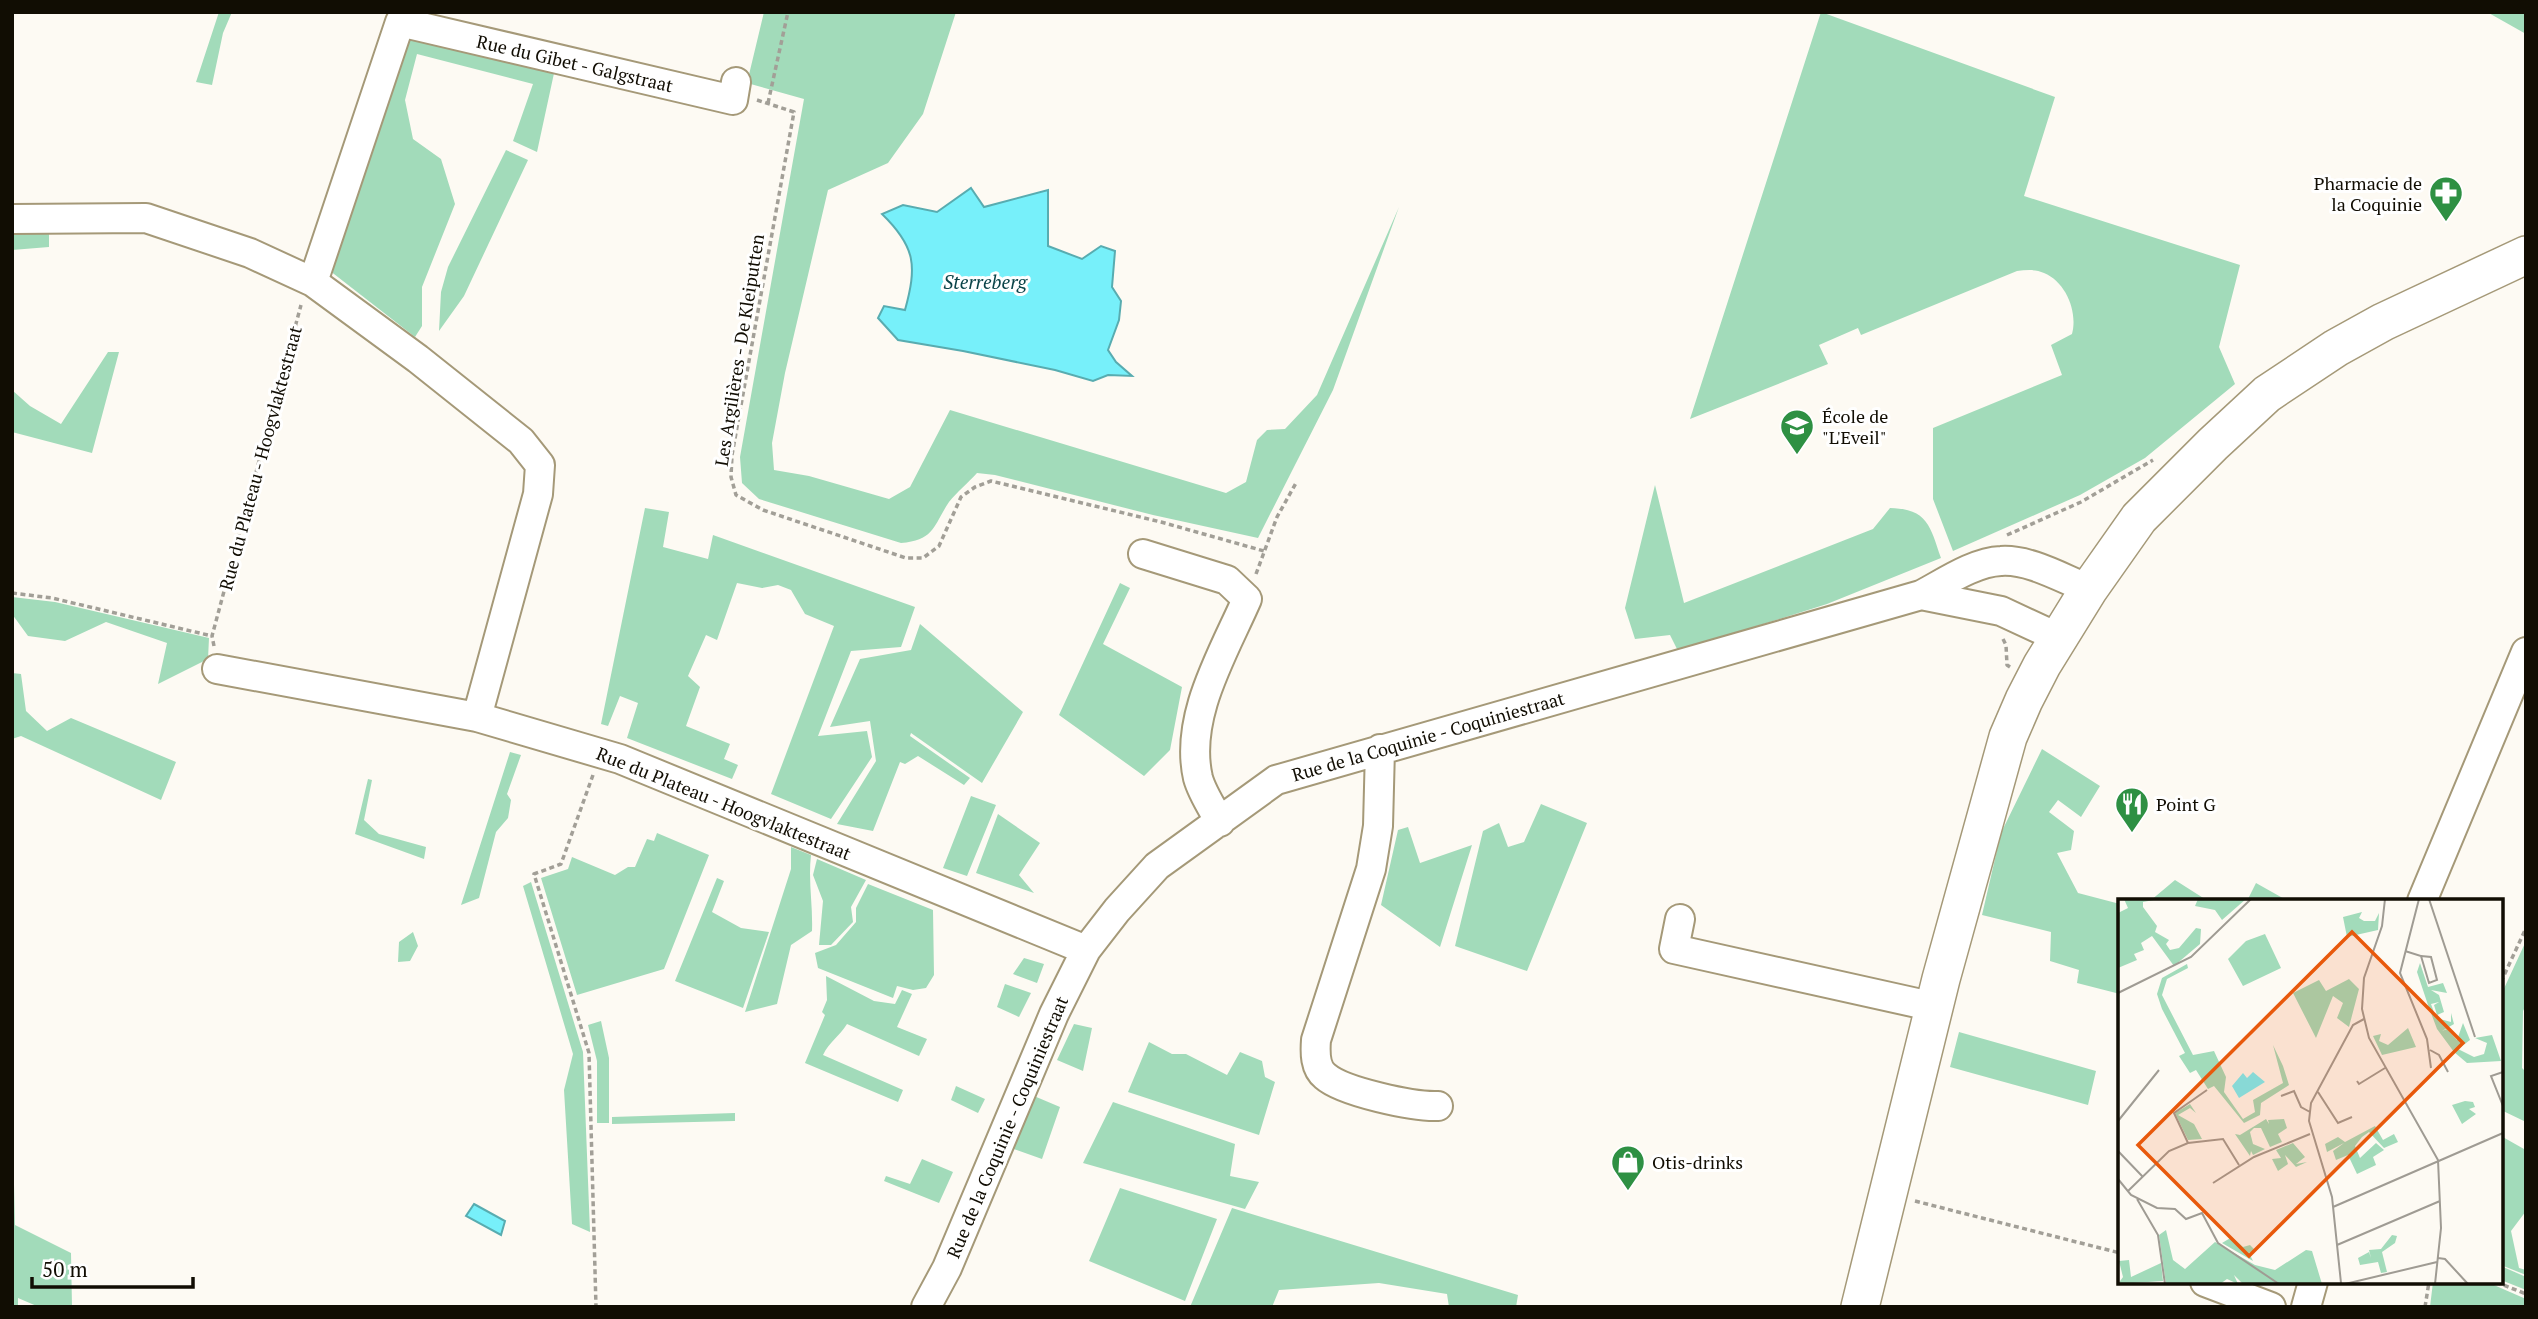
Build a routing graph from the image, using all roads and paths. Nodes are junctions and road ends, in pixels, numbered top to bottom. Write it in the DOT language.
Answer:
graph roads {
  1 [pos="788,12"];
  2 [pos="402,17"];
  3 [pos="735,88"];
  4 [pos="768,103"];
  5 [pos="12,219"];
  6 [pos="2526,255"];
  7 [pos="313,282"];
  8 [pos="2164,454"];
  9 [pos="1296,483"];
  10 [pos="2001,537"];
  11 [pos="1264,551"];
  12 [pos="1143,554"];
  13 [pos="2089,589"];
  14 [pos="12,593"];
  15 [pos="1921,595"];
  16 [pos="1247,599"];
  17 [pos="212,636"];
  18 [pos="2057,637"];
  19 [pos="2526,652"];
  20 [pos="217,669"];
  21 [pos="477,717"];
  22 [pos="1380,749"];
  23 [pos="601,754"];
  24 [pos="1220,822"];
  25 [pos="2423,899"];
  26 [pos="1680,919"];
  27 [pos="2526,928"];
  28 [pos="1086,950"];
  29 [pos="2503,978"];
  30 [pos="1935,1007"];
  31 [pos="1438,1107"];
  32 [pos="1889,1194"];
  33 [pos="2118,1252"];
  34 [pos="2210,1284"];
  35 [pos="2312,1284"];
  36 [pos="2428,1284"];
  37 [pos="2501,1284"];
  38 [pos="2526,1294"];
  39 [pos="596,1307"];
  40 [pos="926,1307"];
  41 [pos="1860,1307"];
  42 [pos="2271,1307"];
  43 [pos="2306,1307"];
  44 [pos="2425,1307"];
  1 -- 4 [label="path"];
  2 -- 3 [label="street, Rue du Gibet - Galgstraat"];
  2 -- 7 [label="street, Rue du Gibet - Galgstraat"];
  3 -- 4 [label="path, Les Argilières - De Kleiputten"];
  4 -- 11 [label="path, Les Argilières - De Kleiputten"];
  5 -- 7 [label="street"];
  6 -- 13 [label="main road"];
  7 -- 17 [label="path, Rue du Plateau - Hoogvlaktestraat"];
  7 -- 21 [label="street"];
  8 -- 10 [label="path"];
  9 -- 11 [label="path"];
  11 -- 16 [label="path"];
  12 -- 16 [label="street"];
  13 -- 15 [label="street, Rue de la Coquinie - Coquiniestraat"];
  13 -- 18 [label="main road"];
  14 -- 17 [label="path"];
  15 -- 18 [label="street, Rue de la Coquinie - Coquiniestraat"];
  15 -- 22 [label="street, Rue de la Coquinie - Coquiniestraat"];
  16 -- 24 [label="street"];
  17 -- 20 [label="path, Rue du Plateau - Hoogvlaktestraat"];
  18 -- 30 [label="main road"];
  19 -- 25 [label="street"];
  20 -- 21 [label="street, Rue du Plateau - Hoogvlaktestraat"];
  21 -- 23 [label="street, Rue du Plateau - Hoogvlaktestraat"];
  22 -- 24 [label="street, Rue de la Coquinie - Coquiniestraat"];
  22 -- 31 [label="street"];
  23 -- 28 [label="street, Rue du Plateau - Hoogvlaktestraat"];
  23 -- 39 [label="path"];
  24 -- 28 [label="street, Rue de la Coquinie - Coquiniestraat"];
  26 -- 30 [label="street"];
  27 -- 29 [label="path"];
  28 -- 40 [label="street, Rue de la Coquinie - Coquiniestraat"];
  30 -- 32 [label="main road"];
  32 -- 33 [label="path"];
  32 -- 41 [label="main road"];
  34 -- 42 [label="street"];
  35 -- 43 [label="street"];
  36 -- 44 [label="path"];
  37 -- 38 [label="path"];
}
